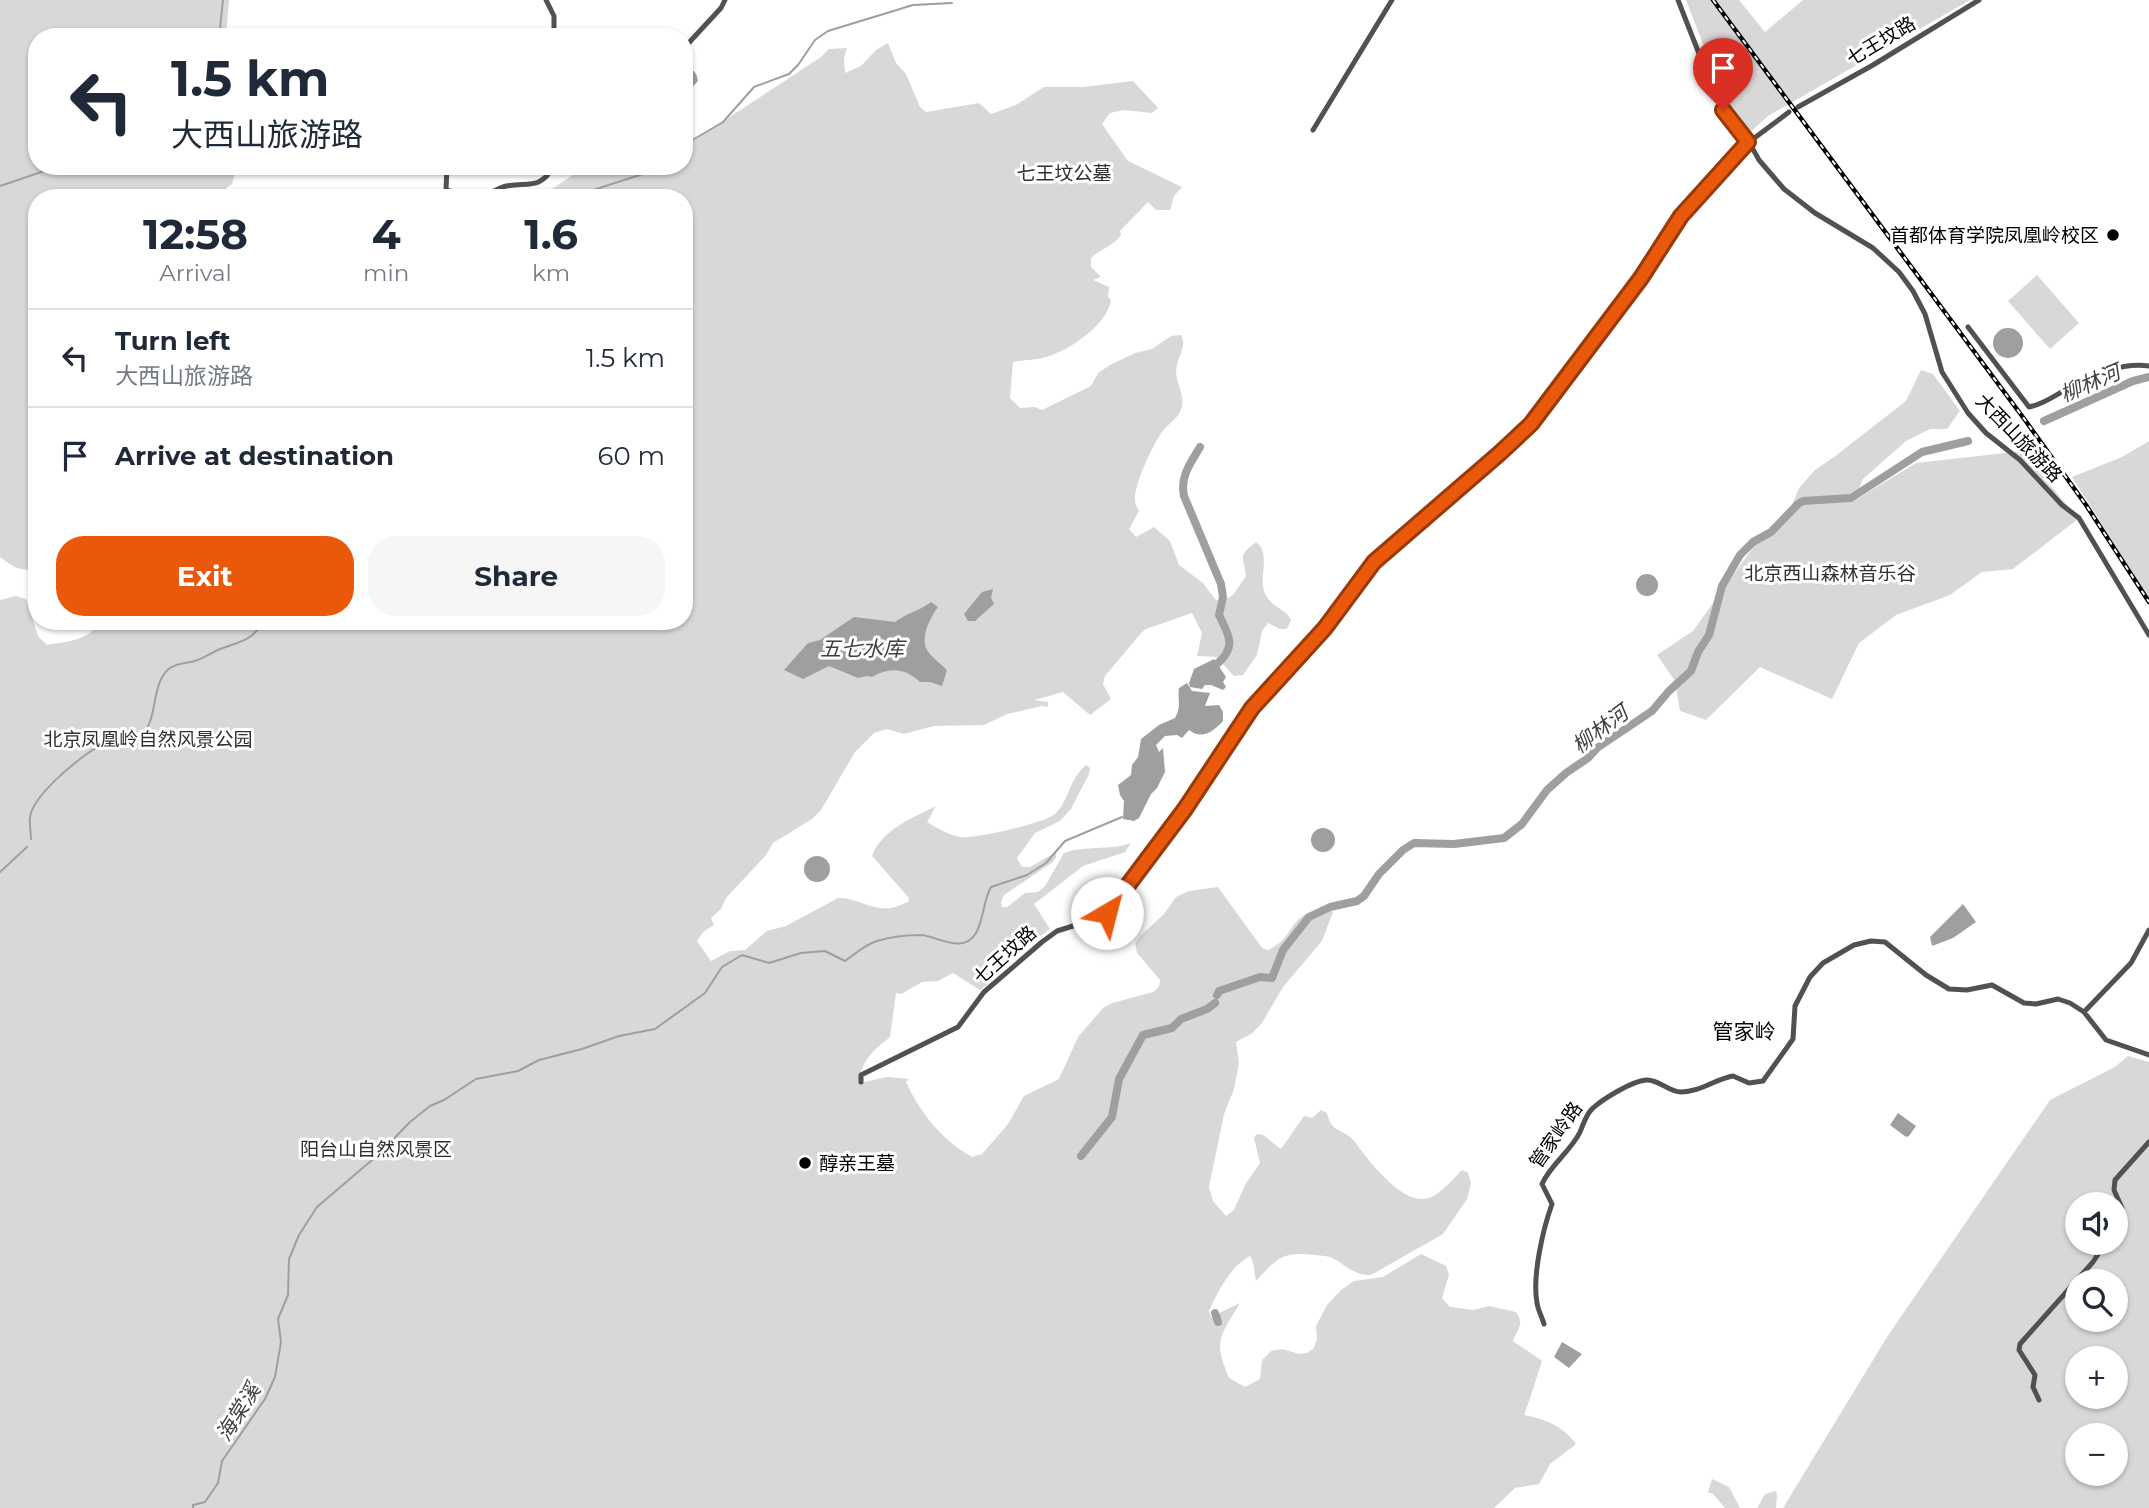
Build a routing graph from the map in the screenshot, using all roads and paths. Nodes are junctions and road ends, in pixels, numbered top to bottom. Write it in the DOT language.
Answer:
graph roads {
  1 [pos="546,0"];
  2 [pos="725,0"];
  3 [pos="1392,0"];
  4 [pos="1678,0"];
  5 [pos="1979,0"];
  6 [pos="554,28"];
  7 [pos="693,38"];
  8 [pos="1798,107"];
  9 [pos="1788,112"];
  10 [pos="1313,130"];
  11 [pos="1748,142"];
  12 [pos="548,175"];
  13 [pos="498,189"];
  14 [pos="1968,327"];
  15 [pos="2149,366"];
  16 [pos="2149,635"];
  17 [pos="2149,930"];
  18 [pos="2084,1012"];
  19 [pos="2149,1055"];
  20 [pos="861,1082"];
  21 [pos="2149,1142"];
  22 [pos="2115,1192"];
  23 [pos="2098,1255"];
  24 [pos="1544,1324"];
  25 [pos="2039,1400"];
  1 -- 6 [label="street"];
  2 -- 7 [label="street"];
  3 -- 10 [label="street"];
  4 -- 11 [label="street, 大西山旅游路"];
  5 -- 8 [label="street, 七王坟路"];
  9 -- 11 [label="street, 七王坟路"];
  11 -- 16 [label="street, 大西山旅游路"];
  11 -- 20 [label="street, 七王坟路"];
  12 -- 13 [label="street"];
  14 -- 15 [label="street"];
  17 -- 18 [label="street"];
  18 -- 19 [label="street"];
  18 -- 24 [label="street, 管家岭路"];
  21 -- 22 [label="street"];
  23 -- 25 [label="street"];
}
